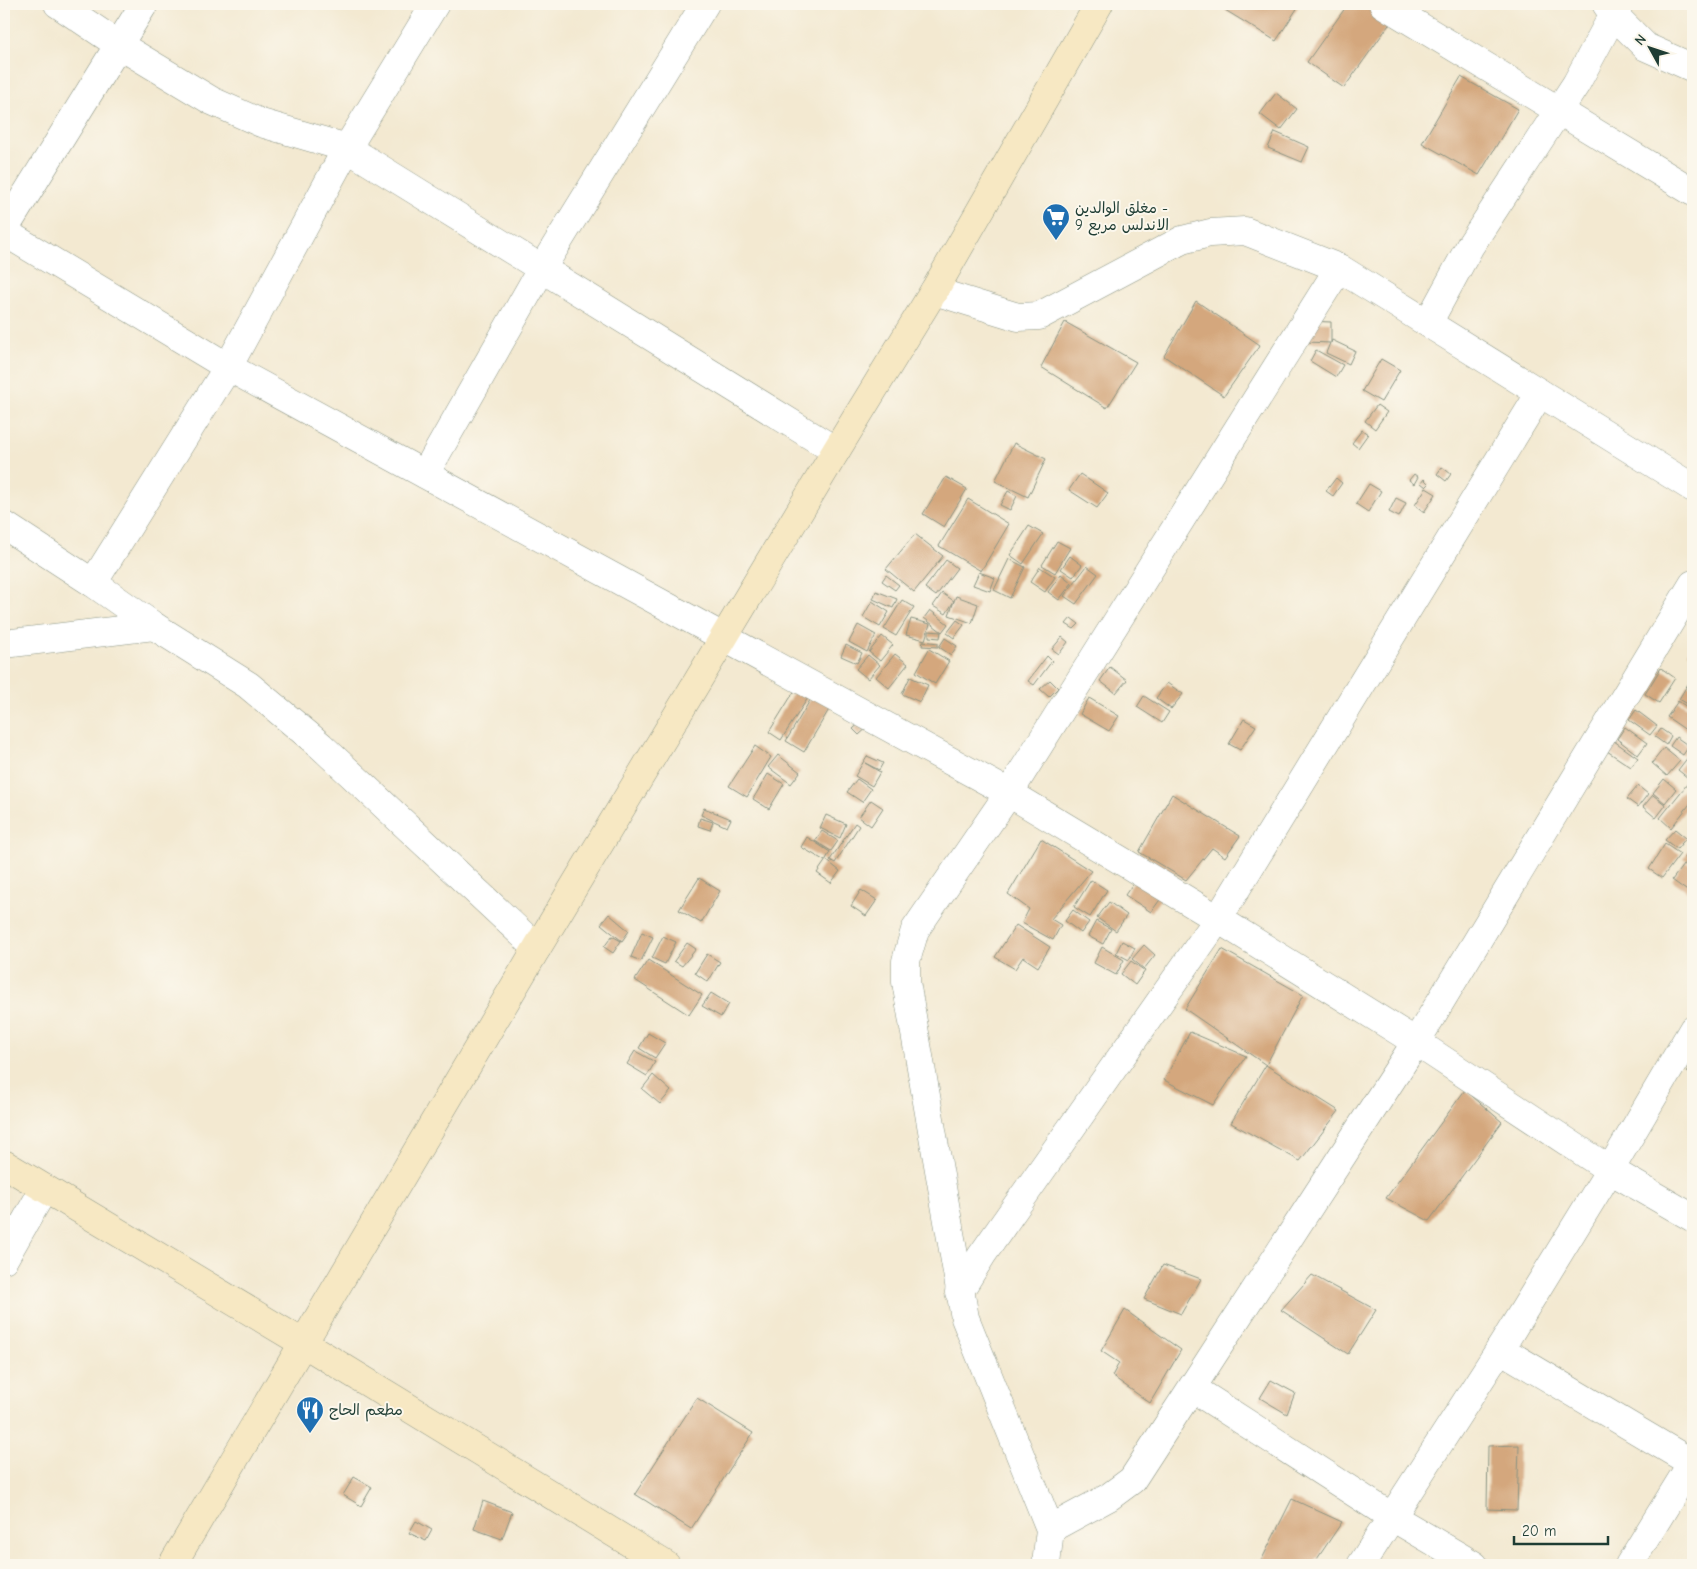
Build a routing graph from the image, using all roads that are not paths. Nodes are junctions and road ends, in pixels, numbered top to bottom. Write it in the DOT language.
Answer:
graph roads {
  1 [pos="58,4"];
  2 [pos="144,4"];
  3 [pos="435,4"];
  4 [pos="705,4"];
  5 [pos="1099,4"];
  6 [pos="1383,4"];
  7 [pos="1613,7"];
  8 [pos="119,45"];
  9 [pos="1693,68"];
  10 [pos="1559,110"];
  11 [pos="347,148"];
  12 [pos="1693,192"];
  13 [pos="4,231"];
  14 [pos="542,268"];
  15 [pos="1339,268"];
  16 [pos="934,291"];
  17 [pos="1428,323"];
  18 [pos="228,367"];
  19 [pos="1540,393"];
  20 [pos="836,451"];
  21 [pos="425,474"];
  22 [pos="1693,488"];
  23 [pos="4,524"];
  24 [pos="93,583"];
  25 [pos="1693,584"];
  26 [pos="154,626"];
  27 [pos="723,638"];
  28 [pos="4,644"];
  29 [pos="1009,793"];
  30 [pos="1218,919"];
  31 [pos="536,948"];
  32 [pos="1693,1028"];
  33 [pos="1416,1042"];
  34 [pos="4,1164"];
  35 [pos="1610,1170"];
  36 [pos="44,1189"];
  37 [pos="1693,1218"];
  38 [pos="4,1259"];
  39 [pos="959,1292"];
  40 [pos="303,1343"];
  41 [pos="1500,1348"];
  42 [pos="1192,1388"];
  43 [pos="1693,1462"];
  44 [pos="1392,1517"];
  45 [pos="1050,1529"];
  46 [pos="172,1565"];
  47 [pos="666,1565"];
  48 [pos="1046,1565"];
  49 [pos="1361,1565"];
  50 [pos="1474,1565"];
  51 [pos="1629,1565"];
  1 -- 8 [label="street"];
  2 -- 8 [label="street"];
  3 -- 11 [label="street"];
  4 -- 14 [label="street"];
  5 -- 16 [label="street"];
  6 -- 10 [label="street"];
  7 -- 9 [label="street"];
  7 -- 10 [label="street"];
  8 -- 11 [label="street"];
  8 -- 13 [label="street"];
  10 -- 12 [label="street"];
  10 -- 17 [label="street"];
  11 -- 14 [label="street"];
  11 -- 18 [label="street"];
  13 -- 18 [label="street"];
  14 -- 20 [label="street"];
  14 -- 21 [label="street"];
  15 -- 16 [label="street"];
  15 -- 17 [label="street"];
  15 -- 29 [label="street"];
  16 -- 20 [label="street"];
  17 -- 19 [label="street"];
  18 -- 21 [label="street"];
  18 -- 24 [label="street"];
  19 -- 22 [label="street"];
  19 -- 30 [label="street"];
  20 -- 27 [label="street"];
  21 -- 27 [label="street"];
  23 -- 24 [label="street"];
  24 -- 26 [label="street"];
  25 -- 33 [label="street"];
  26 -- 28 [label="street"];
  26 -- 31 [label="street"];
  27 -- 29 [label="street"];
  27 -- 31 [label="street"];
  29 -- 30 [label="street"];
  29 -- 39 [label="street"];
  30 -- 33 [label="street"];
  30 -- 39 [label="street"];
  31 -- 40 [label="street"];
  32 -- 35 [label="street"];
  33 -- 35 [label="street"];
  33 -- 42 [label="street"];
  34 -- 36 [label="street"];
  35 -- 37 [label="street"];
  35 -- 41 [label="street"];
  36 -- 38 [label="street"];
  36 -- 40 [label="street"];
  39 -- 45 [label="street"];
  40 -- 46 [label="street"];
  40 -- 47 [label="street"];
  41 -- 43 [label="street"];
  41 -- 44 [label="street"];
  42 -- 44 [label="street"];
  42 -- 45 [label="street"];
  43 -- 51 [label="street"];
  44 -- 49 [label="street"];
  44 -- 50 [label="street"];
  45 -- 48 [label="street"];
}
